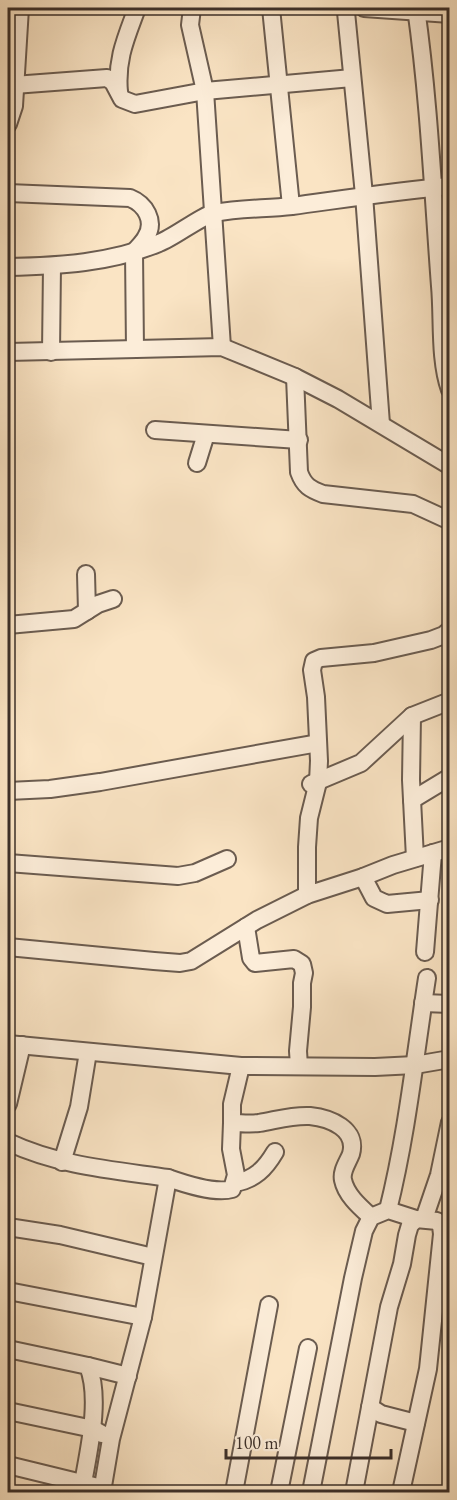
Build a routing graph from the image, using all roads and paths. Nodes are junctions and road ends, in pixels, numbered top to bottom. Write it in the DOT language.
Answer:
graph roads {
  1 [pos="20,8"];
  2 [pos="137,8"];
  3 [pos="192,8"];
  4 [pos="271,8"];
  5 [pos="349,8"];
  6 [pos="364,8"];
  7 [pos="416,10"];
  8 [pos="450,14"];
  9 [pos="12,66"];
  10 [pos="352,78"];
  11 [pos="278,83"];
  12 [pos="14,85"];
  13 [pos="205,91"];
  14 [pos="119,92"];
  15 [pos="8,124"];
  16 [pos="450,186"];
  17 [pos="432,188"];
  18 [pos="8,193"];
  19 [pos="364,195"];
  20 [pos="291,206"];
  21 [pos="212,213"];
  22 [pos="134,252"];
  23 [pos="444,263"];
  24 [pos="8,267"];
  25 [pos="52,267"];
  26 [pos="222,347"];
  27 [pos="135,349"];
  28 [pos="447,349"];
  29 [pos="8,352"];
  30 [pos="51,352"];
  31 [pos="295,377"];
  32 [pos="450,390"];
  33 [pos="381,424"];
  34 [pos="155,430"];
  35 [pos="206,434"];
  36 [pos="299,440"];
  37 [pos="197,464"];
  38 [pos="450,466"];
  39 [pos="450,521"];
  40 [pos="86,574"];
  41 [pos="113,599"];
  42 [pos="87,611"];
  43 [pos="8,625"];
  44 [pos="450,630"];
  45 [pos="450,701"];
  46 [pos="412,716"];
  47 [pos="318,743"];
  48 [pos="450,777"];
  49 [pos="313,783"];
  50 [pos="8,791"];
  51 [pos="412,800"];
  52 [pos="414,835"];
  53 [pos="440,851"];
  54 [pos="415,858"];
  55 [pos="227,859"];
  56 [pos="8,863"];
  57 [pos="363,877"];
  58 [pos="308,895"];
  59 [pos="430,900"];
  60 [pos="246,927"];
  61 [pos="8,947"];
  62 [pos="425,952"];
  63 [pos="427,978"];
  64 [pos="423,1003"];
  65 [pos="450,1004"];
  66 [pos="15,1045"];
  67 [pos="88,1052"];
  68 [pos="450,1059"];
  69 [pos="415,1065"];
  70 [pos="241,1066"];
  71 [pos="299,1066"];
  72 [pos="8,1104"];
  73 [pos="450,1122"];
  74 [pos="231,1123"];
  75 [pos="8,1142"];
  76 [pos="275,1152"];
  77 [pos="62,1161"];
  78 [pos="168,1178"];
  79 [pos="235,1183"];
  80 [pos="388,1210"];
  81 [pos="371,1216"];
  82 [pos="432,1220"];
  83 [pos="8,1227"];
  84 [pos="153,1257"];
  85 [pos="8,1291"];
  86 [pos="269,1305"];
  87 [pos="143,1317"];
  88 [pos="308,1348"];
  89 [pos="8,1349"];
  90 [pos="87,1366"];
  91 [pos="128,1376"];
  92 [pos="370,1407"];
  93 [pos="8,1411"];
  94 [pos="416,1423"];
  95 [pos="93,1429"];
  96 [pos="111,1439"];
  97 [pos="8,1465"];
  98 [pos="83,1483"];
  99 [pos="102,1491"];
  100 [pos="234,1492"];
  101 [pos="279,1492"];
  102 [pos="311,1492"];
  103 [pos="354,1492"];
  104 [pos="401,1492"];
  1 -- 9 [label="street"];
  2 -- 14 [label="street"];
  3 -- 13 [label="street"];
  4 -- 11 [label="street"];
  5 -- 10 [label="street"];
  6 -- 7 [label="street"];
  7 -- 8 [label="street"];
  7 -- 17 [label="street"];
  9 -- 12 [label="street"];
  10 -- 11 [label="street"];
  10 -- 19 [label="street"];
  11 -- 13 [label="street"];
  11 -- 20 [label="street"];
  12 -- 14 [label="street"];
  12 -- 15 [label="street"];
  13 -- 14 [label="street"];
  13 -- 21 [label="street"];
  16 -- 17 [label="street"];
  17 -- 19 [label="street"];
  17 -- 23 [label="street"];
  18 -- 22 [label="street"];
  19 -- 20 [label="street"];
  19 -- 33 [label="street"];
  20 -- 21 [label="street"];
  21 -- 22 [label="street"];
  21 -- 26 [label="street"];
  22 -- 25 [label="street"];
  22 -- 27 [label="street"];
  23 -- 28 [label="street"];
  24 -- 25 [label="street"];
  25 -- 30 [label="street"];
  26 -- 27 [label="street"];
  26 -- 31 [label="street"];
  27 -- 30 [label="street"];
  28 -- 32 [label="street"];
  29 -- 30 [label="street"];
  31 -- 33 [label="street"];
  31 -- 36 [label="street"];
  33 -- 38 [label="street"];
  34 -- 35 [label="street"];
  35 -- 36 [label="street"];
  35 -- 37 [label="street"];
  36 -- 39 [label="street"];
  40 -- 42 [label="street"];
  41 -- 42 [label="street"];
  42 -- 43 [label="street"];
  44 -- 47 [label="street"];
  45 -- 46 [label="street"];
  46 -- 49 [label="street"];
  46 -- 51 [label="street"];
  47 -- 49 [label="street"];
  47 -- 50 [label="street"];
  48 -- 51 [label="street"];
  49 -- 58 [label="street"];
  51 -- 52 [label="street"];
  52 -- 53 [label="street"];
  52 -- 54 [label="street"];
  53 -- 54 [label="street"];
  53 -- 59 [label="street"];
  54 -- 57 [label="street"];
  55 -- 56 [label="street"];
  57 -- 58 [label="street"];
  57 -- 59 [label="street"];
  58 -- 60 [label="street"];
  59 -- 62 [label="street"];
  60 -- 61 [label="street"];
  60 -- 71 [label="street"];
  63 -- 64 [label="street"];
  64 -- 65 [label="street"];
  64 -- 69 [label="street"];
  66 -- 67 [label="street"];
  66 -- 72 [label="street"];
  67 -- 70 [label="street"];
  67 -- 77 [label="street"];
  68 -- 69 [label="street"];
  69 -- 71 [label="street"];
  69 -- 80 [label="street"];
  70 -- 71 [label="street"];
  70 -- 74 [label="street"];
  73 -- 82 [label="street"];
  74 -- 79 [label="street"];
  74 -- 81 [label="street"];
  75 -- 77 [label="street"];
  76 -- 79 [label="street"];
  77 -- 78 [label="street"];
  78 -- 79 [label="street"];
  78 -- 84 [label="street"];
  80 -- 81 [label="street"];
  80 -- 82 [label="street"];
  81 -- 102 [label="street"];
  82 -- 92 [label="street"];
  82 -- 94 [label="street"];
  83 -- 84 [label="street"];
  84 -- 87 [label="street"];
  85 -- 87 [label="street"];
  86 -- 100 [label="street"];
  87 -- 91 [label="street"];
  88 -- 101 [label="street"];
  89 -- 90 [label="street"];
  90 -- 91 [label="street"];
  90 -- 95 [label="street"];
  91 -- 96 [label="street"];
  92 -- 94 [label="street"];
  92 -- 103 [label="street"];
  93 -- 95 [label="street"];
  94 -- 104 [label="street"];
  95 -- 96 [label="street"];
  95 -- 98 [label="street"];
  96 -- 99 [label="street"];
  97 -- 98 [label="street"];
  98 -- 99 [label="street"];
}
